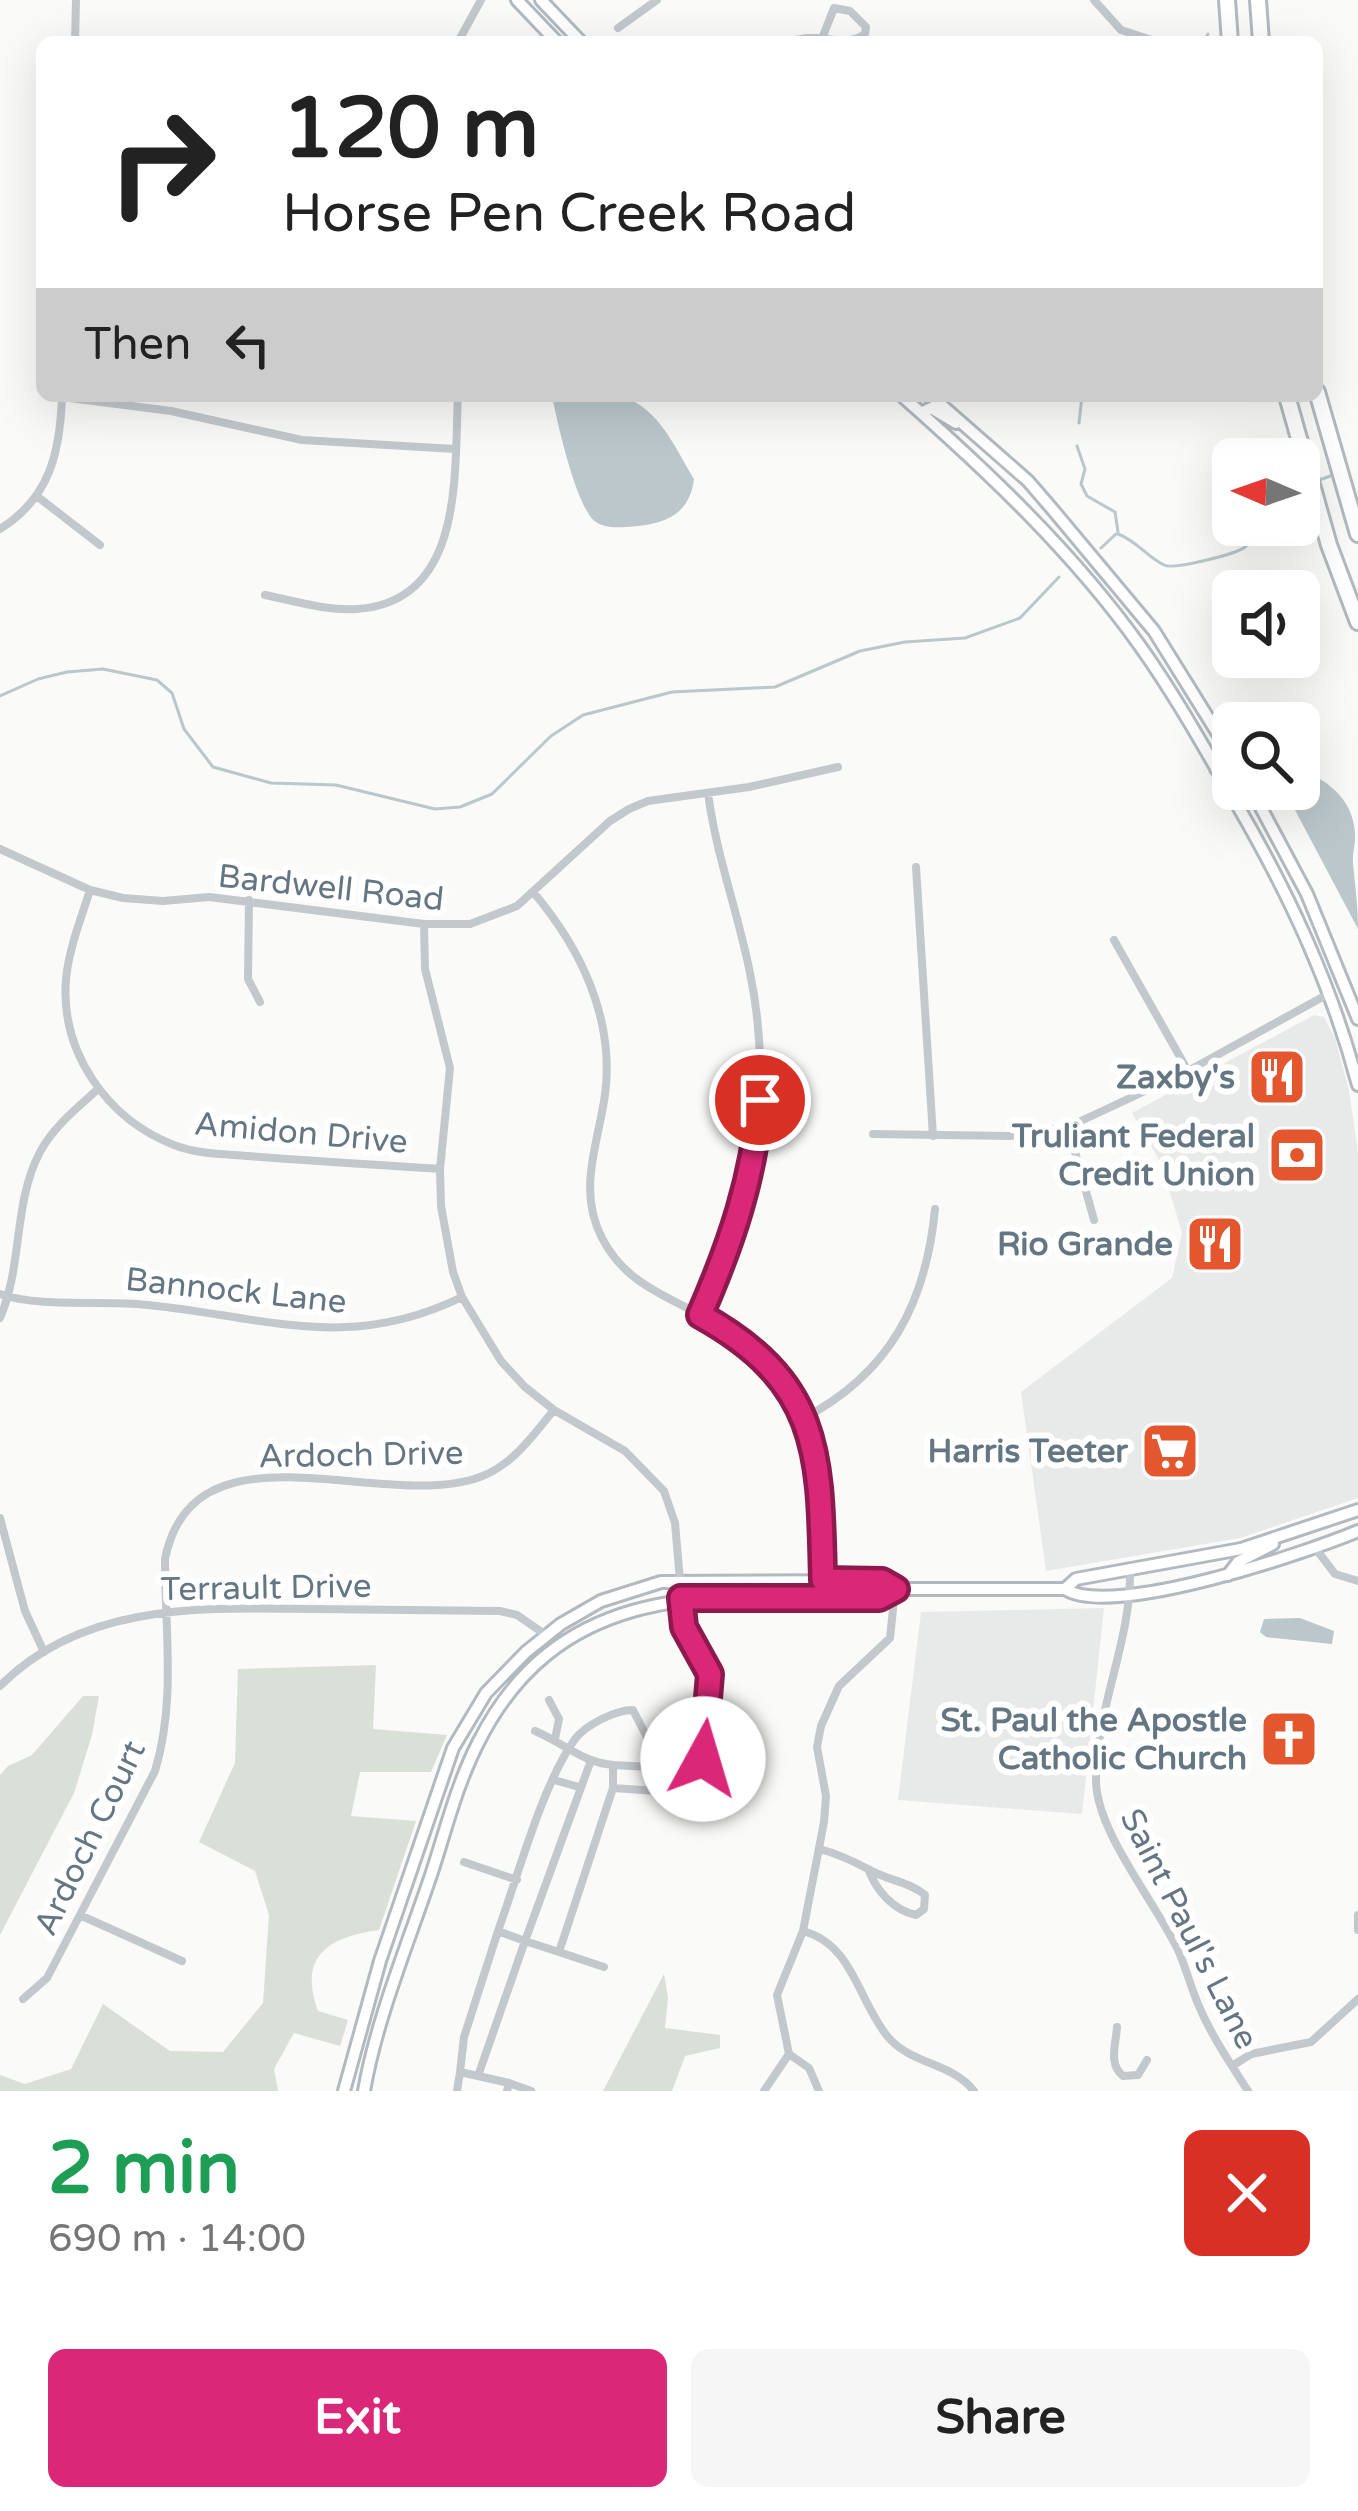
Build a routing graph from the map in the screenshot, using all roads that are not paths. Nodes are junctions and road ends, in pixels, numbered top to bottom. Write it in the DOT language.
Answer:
graph roads {
  1 [pos="76,0"];
  2 [pos="482,0"];
  3 [pos="517,0"];
  4 [pos="541,0"];
  5 [pos="1094,0"];
  6 [pos="1227,0"];
  7 [pos="1258,0"];
  8 [pos="654,1"];
  9 [pos="618,28"];
  10 [pos="75,36"];
  11 [pos="461,36"];
  12 [pos="550,36"];
  13 [pos="575,36"];
  14 [pos="823,36"];
  15 [pos="861,36"];
  16 [pos="1139,36"];
  17 [pos="1230,36"];
  18 [pos="1261,36"];
  19 [pos="62,402"];
  20 [pos="106,402"];
  21 [pos="458,402"];
  22 [pos="909,402"];
  23 [pos="938,402"];
  24 [pos="1289,402"];
  25 [pos="1320,402"];
  26 [pos="921,413"];
  27 [pos="965,426"];
  28 [pos="455,449"];
  29 [pos="969,455"];
  30 [pos="1011,468"];
  31 [pos="38,497"];
  32 [pos="0,529"];
  33 [pos="1358,534"];
  34 [pos="100,545"];
  35 [pos="265,596"];
  36 [pos="1358,622"];
  37 [pos="1212,725"];
  38 [pos="1212,763"];
  39 [pos="838,767"];
  40 [pos="708,793"];
  41 [pos="1239,810"];
  42 [pos="1263,810"];
  43 [pos="0,850"];
  44 [pos="916,867"];
  45 [pos="90,890"];
  46 [pos="534,893"];
  47 [pos="249,900"];
  48 [pos="424,924"];
  49 [pos="1114,940"];
  50 [pos="1352,984"];
  51 [pos="1330,993"];
  52 [pos="260,1002"];
  53 [pos="1358,1019"];
  54 [pos="1188,1071"];
  55 [pos="1358,1084"];
  56 [pos="98,1089"];
  57 [pos="1068,1127"];
  58 [pos="873,1134"];
  59 [pos="933,1136"];
  60 [pos="440,1169"];
  61 [pos="935,1209"];
  62 [pos="1094,1220"];
  63 [pos="4,1295"];
  64 [pos="462,1297"];
  65 [pos="700,1315"];
  66 [pos="0,1318"];
  67 [pos="554,1410"];
  68 [pos="804,1418"];
  69 [pos="1358,1510"];
  70 [pos="0,1518"];
  71 [pos="1358,1532"];
  72 [pos="1286,1535"];
  73 [pos="1316,1549"];
  74 [pos="1208,1557"];
  75 [pos="1130,1572"];
  76 [pos="1228,1575"];
  77 [pos="680,1579"];
  78 [pos="823,1580"];
  79 [pos="1358,1581"];
  80 [pos="1194,1583"];
  81 [pos="896,1589"];
  82 [pos="1065,1589"];
  83 [pos="1130,1593"];
  84 [pos="681,1598"];
  85 [pos="165,1611"];
  86 [pos="546,1635"];
  87 [pos="44,1652"];
  88 [pos="0,1686"];
  89 [pos="549,1700"];
  90 [pos="535,1731"];
  91 [pos="555,1738"];
  92 [pos="571,1750"];
  93 [pos="590,1763"];
  94 [pos="613,1765"];
  95 [pos="657,1766"];
  96 [pos="702,1770"];
  97 [pos="554,1780"];
  98 [pos="579,1787"];
  99 [pos="613,1787"];
  100 [pos="820,1849"];
  101 [pos="464,1862"];
  102 [pos="869,1870"];
  103 [pos="517,1880"];
  104 [pos="1358,1915"];
  105 [pos="82,1916"];
  106 [pos="803,1930"];
  107 [pos="1358,1930"];
  108 [pos="498,1931"];
  109 [pos="525,1940"];
  110 [pos="559,1952"];
  111 [pos="182,1961"];
  112 [pos="604,1967"];
  113 [pos="1358,1999"];
  114 [pos="23,2000"];
  115 [pos="1117,2026"];
  116 [pos="789,2054"];
  117 [pos="1148,2060"];
  118 [pos="1232,2066"];
  119 [pos="460,2072"];
  120 [pos="478,2076"];
  121 [pos="508,2087"];
  122 [pos="344,2091"];
  123 [pos="364,2091"];
  124 [pos="457,2091"];
  125 [pos="532,2091"];
  126 [pos="764,2091"];
  127 [pos="820,2091"];
  128 [pos="974,2091"];
  129 [pos="1248,2091"];
  1 -- 10 [label="street"];
  2 -- 11 [label="street"];
  3 -- 12 [label="street"];
  4 -- 13 [label="street"];
  5 -- 16 [label="street"];
  6 -- 17 [label="highway"];
  7 -- 18 [label="highway"];
  8 -- 9 [label="street"];
  14 -- 15 [label="street"];
  19 -- 31 [label="street"];
  20 -- 28 [label="street"];
  21 -- 28 [label="street"];
  22 -- 26 [label="street"];
  23 -- 27 [label="street"];
  24 -- 36 [label="highway"];
  25 -- 33 [label="highway"];
  26 -- 27 [label="street"];
  26 -- 29 [label="street"];
  27 -- 30 [label="street"];
  28 -- 35 [label="street"];
  29 -- 30 [label="street"];
  29 -- 38 [label="street"];
  30 -- 37 [label="street"];
  31 -- 32 [label="street"];
  31 -- 34 [label="street"];
  39 -- 40 [label="street, Bardwell Road"];
  40 -- 46 [label="street, Bardwell Road"];
  40 -- 65 [label="street"];
  41 -- 51 [label="street"];
  42 -- 50 [label="street"];
  43 -- 45 [label="street, Bardwell Road"];
  44 -- 59 [label="street"];
  45 -- 47 [label="street, Bardwell Road"];
  45 -- 56 [label="street, Amidon Drive"];
  46 -- 48 [label="street, Bardwell Road"];
  46 -- 65 [label="street"];
  47 -- 48 [label="street, Bardwell Road"];
  47 -- 52 [label="street"];
  48 -- 60 [label="street"];
  49 -- 54 [label="street"];
  50 -- 51 [label="street"];
  50 -- 53 [label="street"];
  51 -- 54 [label="street"];
  51 -- 55 [label="street"];
  54 -- 57 [label="street"];
  56 -- 60 [label="street, Amidon Drive"];
  56 -- 63 [label="street"];
  57 -- 59 [label="street"];
  57 -- 62 [label="street"];
  58 -- 59 [label="street"];
  60 -- 64 [label="street"];
  61 -- 68 [label="street"];
  63 -- 64 [label="street, Bannock Lane"];
  63 -- 66 [label="street"];
  64 -- 67 [label="street"];
  65 -- 68 [label="street"];
  67 -- 77 [label="street"];
  67 -- 85 [label="street, Ardoch Drive"];
  68 -- 78 [label="street"];
  69 -- 72 [label="street"];
  70 -- 87 [label="street"];
  71 -- 73 [label="street"];
  72 -- 74 [label="street"];
  72 -- 76 [label="street"];
  73 -- 76 [label="street"];
  73 -- 79 [label="street"];
  74 -- 75 [label="street"];
  74 -- 80 [label="street"];
  75 -- 82 [label="street"];
  75 -- 83 [label="street, Saint Paul's Lane"];
  76 -- 80 [label="street"];
  77 -- 78 [label="street"];
  77 -- 84 [label="street"];
  77 -- 86 [label="street"];
  78 -- 81 [label="street"];
  80 -- 83 [label="street"];
  81 -- 82 [label="street"];
  81 -- 84 [label="street"];
  81 -- 100 [label="street"];
  82 -- 83 [label="street"];
  83 -- 118 [label="street, Saint Paul's Lane"];
  84 -- 96 [label="street"];
  84 -- 123 [label="street"];
  85 -- 86 [label="street, Terrault Drive"];
  85 -- 87 [label="street, Terrault Drive"];
  85 -- 105 [label="street, Ardoch Court"];
  86 -- 122 [label="street"];
  87 -- 88 [label="street, Terrault Drive"];
  89 -- 91 [label="street"];
  90 -- 91 [label="street"];
  91 -- 92 [label="street"];
  92 -- 93 [label="street"];
  92 -- 95 [label="street"];
  92 -- 97 [label="street"];
  93 -- 94 [label="street"];
  93 -- 98 [label="street"];
  94 -- 95 [label="street"];
  94 -- 99 [label="street"];
  95 -- 96 [label="street"];
  96 -- 99 [label="street"];
  97 -- 98 [label="street"];
  97 -- 103 [label="street"];
  98 -- 109 [label="street"];
  99 -- 110 [label="street"];
  100 -- 102 [label="street"];
  100 -- 106 [label="street"];
  101 -- 103 [label="street"];
  102 -- 102 [label="street"];
  103 -- 108 [label="street"];
  104 -- 107 [label="street"];
  105 -- 111 [label="street"];
  105 -- 114 [label="street, Ardoch Court"];
  106 -- 116 [label="street"];
  106 -- 128 [label="street"];
  108 -- 109 [label="street"];
  108 -- 119 [label="street"];
  109 -- 110 [label="street"];
  109 -- 120 [label="street"];
  110 -- 112 [label="street"];
  113 -- 118 [label="street"];
  115 -- 117 [label="street"];
  116 -- 126 [label="street"];
  116 -- 127 [label="street"];
  118 -- 129 [label="street, Saint Paul's Lane"];
  119 -- 120 [label="street"];
  119 -- 124 [label="street"];
  120 -- 121 [label="street"];
  121 -- 125 [label="street"];
}
